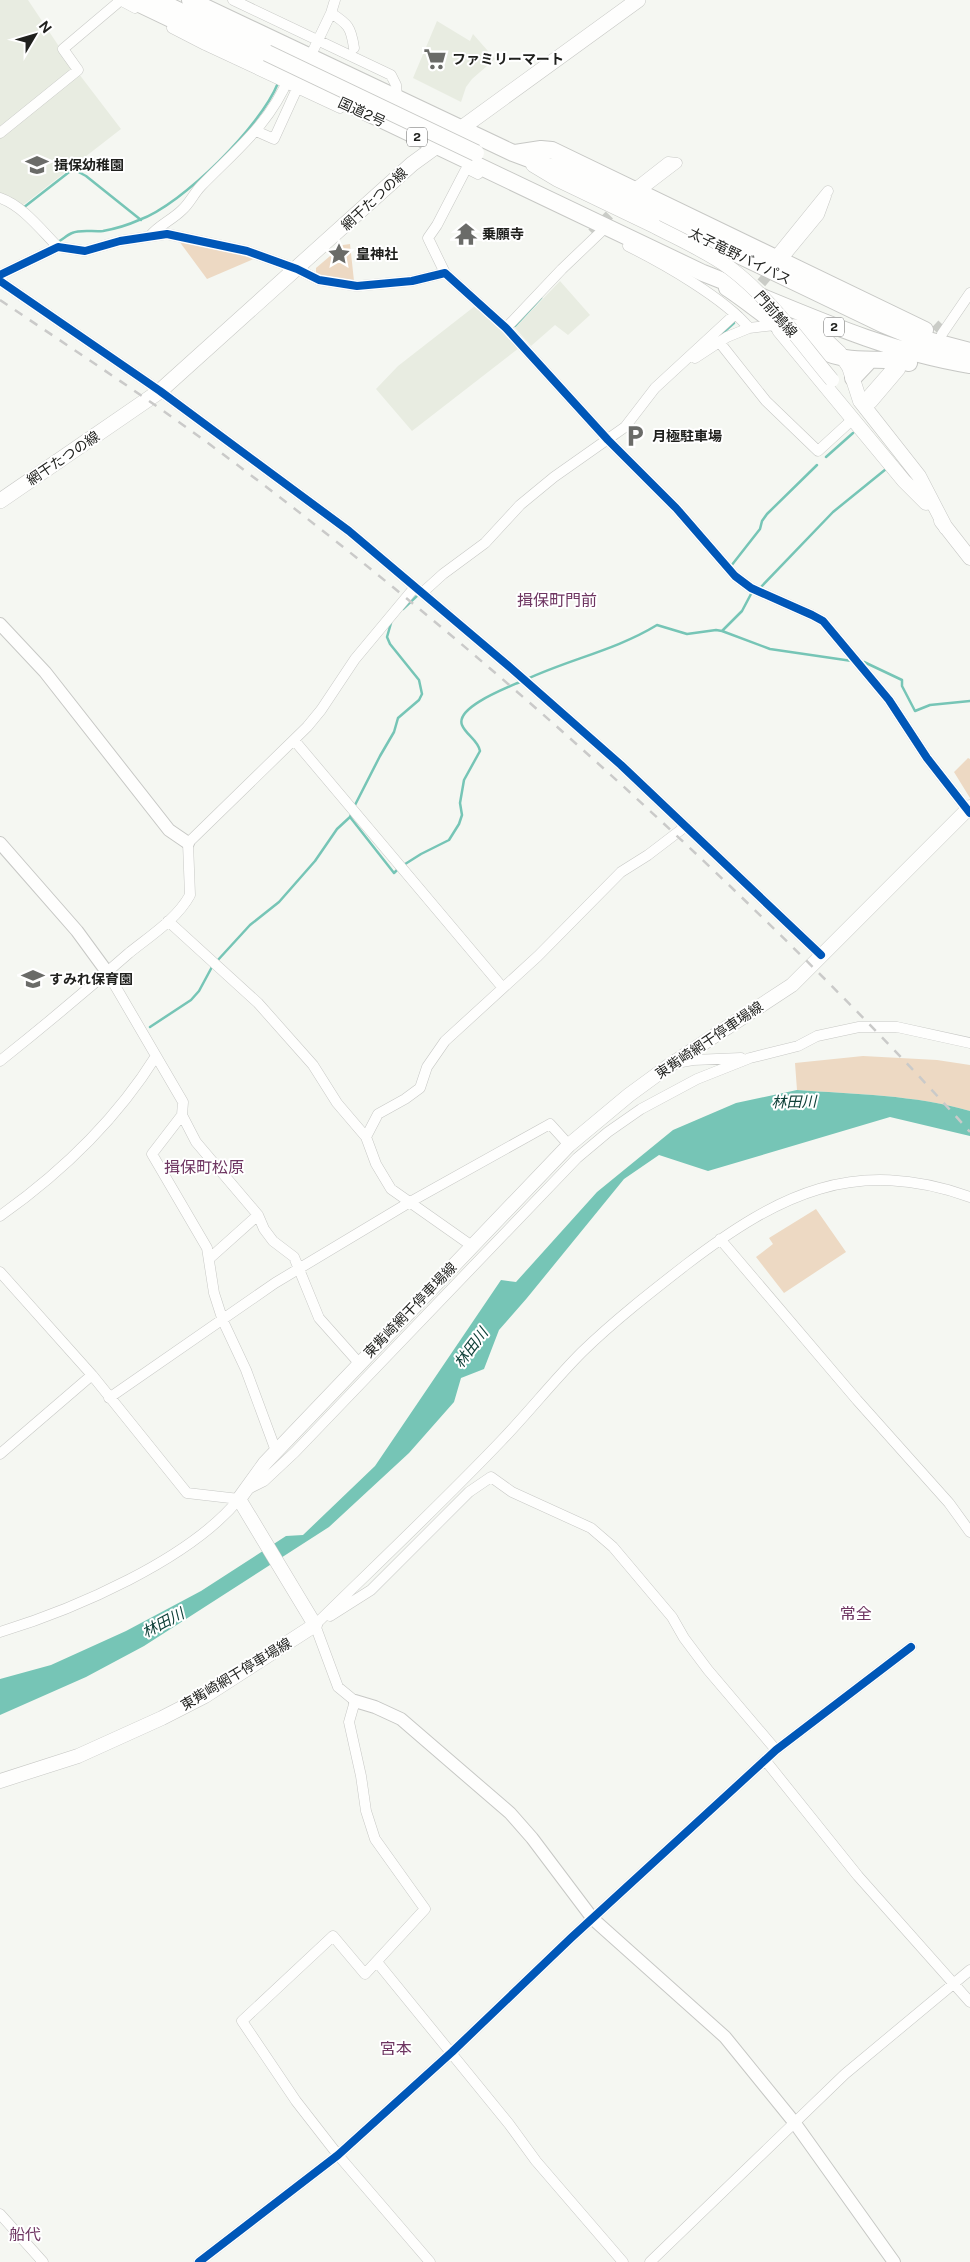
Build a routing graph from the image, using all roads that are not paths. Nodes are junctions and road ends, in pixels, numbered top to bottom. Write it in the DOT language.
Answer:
graph roads {
  1 [pos="121,0"];
  2 [pos="131,0"];
  3 [pos="157,0"];
  4 [pos="190,0"];
  5 [pos="234,0"];
  6 [pos="334,0"];
  7 [pos="638,0"];
  8 [pos="331,13"];
  9 [pos="318,40"];
  10 [pos="354,48"];
  11 [pos="310,57"];
  12 [pos="288,80"];
  13 [pos="295,93"];
  14 [pos="397,99"];
  15 [pos="459,128"];
  16 [pos="256,131"];
  17 [pos="0,133"];
  18 [pos="437,145"];
  19 [pos="513,153"];
  20 [pos="522,190"];
  21 [pos="0,198"];
  22 [pos="600,231"];
  23 [pos="150,236"];
  24 [pos="55,244"];
  25 [pos="641,248"];
  26 [pos="775,260"];
  27 [pos="297,269"];
  28 [pos="445,273"];
  29 [pos="703,273"];
  30 [pos="0,275"];
  31 [pos="0,280"];
  32 [pos="970,291"];
  33 [pos="769,298"];
  34 [pos="752,306"];
  35 [pos="850,309"];
  36 [pos="732,317"];
  37 [pos="775,325"];
  38 [pos="506,328"];
  39 [pos="749,328"];
  40 [pos="942,329"];
  41 [pos="925,330"];
  42 [pos="970,340"];
  43 [pos="720,343"];
  44 [pos="970,351"];
  45 [pos="844,358"];
  46 [pos="870,360"];
  47 [pos="684,362"];
  48 [pos="970,365"];
  49 [pos="899,371"];
  50 [pos="970,376"];
  51 [pos="853,378"];
  52 [pos="160,391"];
  53 [pos="867,403"];
  54 [pos="853,424"];
  55 [pos="608,440"];
  56 [pos="0,501"];
  57 [pos="926,503"];
  58 [pos="946,528"];
  59 [pos="970,558"];
  60 [pos="419,590"];
  61 [pos="0,624"];
  62 [pos="294,740"];
  63 [pos="969,810"];
  64 [pos="686,826"];
  65 [pos="0,843"];
  66 [pos="188,843"];
  67 [pos="168,920"];
  68 [pos="821,955"];
  69 [pos="107,972"];
  70 [pos="504,988"];
  71 [pos="970,1043"];
  72 [pos="156,1056"];
  73 [pos="750,1058"];
  74 [pos="0,1061"];
  75 [pos="670,1065"];
  76 [pos="182,1115"];
  77 [pos="366,1137"];
  78 [pos="569,1146"];
  79 [pos="970,1197"];
  80 [pos="410,1202"];
  81 [pos="258,1215"];
  82 [pos="0,1216"];
  83 [pos="720,1239"];
  84 [pos="472,1246"];
  85 [pos="210,1258"];
  86 [pos="300,1269"];
  87 [pos="0,1272"];
  88 [pos="223,1321"];
  89 [pos="359,1363"];
  90 [pos="92,1375"];
  91 [pos="109,1398"];
  92 [pos="276,1451"];
  93 [pos="0,1454"];
  94 [pos="242,1495"];
  95 [pos="970,1532"];
  96 [pos="315,1625"];
  97 [pos="0,1632"];
  98 [pos="911,1647"];
  99 [pos="355,1701"];
  100 [pos="776,1750"];
  101 [pos="765,1760"];
  102 [pos="0,1782"];
  103 [pos="593,1919"];
  104 [pos="377,1962"];
  105 [pos="970,1970"];
  106 [pos="954,1984"];
  107 [pos="970,2002"];
  108 [pos="452,2052"];
  109 [pos="794,2122"];
  110 [pos="338,2155"];
  111 [pos="0,2214"];
  112 [pos="43,2262"];
  113 [pos="199,2262"];
  114 [pos="430,2262"];
  115 [pos="623,2262"];
  116 [pos="650,2262"];
  117 [pos="894,2262"];
  1 -- 12 [label="street"];
  1 -- 17 [label="street"];
  2 -- 12 [label="highway, 国道2号 / 2"];
  3 -- 33 [label="highway, 2, bridge"];
  4 -- 11 [label="highway, 国道2号 / 2"];
  5 -- 9 [label="street"];
  6 -- 8 [label="street"];
  7 -- 15 [label="main road, 網干たつの線"];
  8 -- 9 [label="street"];
  8 -- 10 [label="street"];
  9 -- 11 [label="street"];
  9 -- 14 [label="street"];
  11 -- 14 [label="highway, 国道2号 / 2"];
  12 -- 16 [label="street"];
  12 -- 18 [label="highway, 国道2号 / 2"];
  13 -- 16 [label="street"];
  14 -- 15 [label="highway, 国道2号 / 2"];
  15 -- 18 [label="main road, 網干たつの線"];
  15 -- 19 [label="highway, 国道2号 / 2"];
  16 -- 23 [label="street"];
  18 -- 20 [label="highway, 国道2号 / 2"];
  18 -- 27 [label="main road, 網干たつの線"];
  19 -- 26 [label="highway, 太子竜野バイパス / 2"];
  19 -- 57 [label="main road, 門前鵤線, bridge"];
  20 -- 22 [label="highway, 国道2号 / 2"];
  20 -- 28 [label="street"];
  21 -- 24 [label="street"];
  22 -- 25 [label="highway, 国道2号 / 2"];
  22 -- 38 [label="street"];
  23 -- 24 [label="street"];
  23 -- 27 [label="street"];
  24 -- 30 [label="street"];
  25 -- 29 [label="highway, 国道2号 / 2"];
  25 -- 39 [label="street"];
  26 -- 26 [label="street"];
  26 -- 35 [label="highway, 太子竜野バイパス / 2"];
  26 -- 41 [label="highway"];
  27 -- 28 [label="street"];
  27 -- 52 [label="main road, 網干たつの線"];
  28 -- 38 [label="street"];
  29 -- 33 [label="highway, 太子竜野バイパス / 2"];
  29 -- 34 [label="highway"];
  31 -- 52 [label="street"];
  32 -- 40 [label="street"];
  33 -- 48 [label="highway, 太子竜野バイパス / 2"];
  34 -- 37 [label="highway"];
  34 -- 39 [label="street"];
  35 -- 41 [label="highway"];
  35 -- 44 [label="highway, 太子竜野バイパス / 2"];
  36 -- 47 [label="street"];
  37 -- 39 [label="street"];
  37 -- 45 [label="highway"];
  37 -- 54 [label="main road"];
  38 -- 55 [label="street"];
  39 -- 43 [label="street"];
  40 -- 41 [label="highway"];
  40 -- 42 [label="highway"];
  43 -- 47 [label="street"];
  43 -- 54 [label="street"];
  45 -- 46 [label="highway"];
  45 -- 51 [label="main road"];
  46 -- 50 [label="highway"];
  46 -- 51 [label="highway"];
  47 -- 55 [label="street"];
  49 -- 53 [label="street"];
  51 -- 53 [label="main road"];
  52 -- 56 [label="main road, 網干たつの線"];
  52 -- 60 [label="street"];
  53 -- 58 [label="main road"];
  54 -- 57 [label="main road"];
  55 -- 60 [label="street"];
  55 -- 63 [label="street"];
  57 -- 58 [label="main road, 門前鵤線"];
  58 -- 59 [label="main road, 門前鵤線"];
  60 -- 62 [label="street"];
  60 -- 64 [label="street"];
  61 -- 66 [label="street"];
  62 -- 66 [label="street"];
  62 -- 70 [label="street"];
  63 -- 68 [label="main road, 東觜崎網干停車場線"];
  64 -- 68 [label="street"];
  64 -- 70 [label="street"];
  65 -- 69 [label="street"];
  66 -- 67 [label="street"];
  67 -- 69 [label="street"];
  67 -- 77 [label="street"];
  68 -- 75 [label="main road, 東觜崎網干停車場線"];
  69 -- 72 [label="street"];
  69 -- 74 [label="street"];
  70 -- 77 [label="street"];
  71 -- 73 [label="street"];
  72 -- 76 [label="street"];
  72 -- 82 [label="street"];
  73 -- 75 [label="street"];
  73 -- 94 [label="street"];
  75 -- 78 [label="main road, 東觜崎網干停車場線"];
  76 -- 81 [label="street"];
  76 -- 85 [label="street"];
  77 -- 80 [label="street"];
  78 -- 80 [label="street"];
  78 -- 84 [label="main road, 東觜崎網干停車場線"];
  79 -- 83 [label="street"];
  80 -- 84 [label="street"];
  80 -- 86 [label="street"];
  81 -- 85 [label="street"];
  81 -- 86 [label="street"];
  83 -- 95 [label="street"];
  83 -- 96 [label="street"];
  84 -- 89 [label="main road, 東觜崎網干停車場線"];
  85 -- 88 [label="street"];
  86 -- 88 [label="street"];
  86 -- 89 [label="street"];
  87 -- 90 [label="street"];
  88 -- 91 [label="street"];
  88 -- 92 [label="street"];
  89 -- 92 [label="main road, 東觜崎網干停車場線"];
  90 -- 91 [label="street"];
  90 -- 93 [label="street"];
  91 -- 94 [label="street"];
  92 -- 94 [label="main road, 東觜崎網干停車場線"];
  94 -- 96 [label="main road"];
  94 -- 97 [label="street"];
  96 -- 99 [label="street"];
  96 -- 100 [label="street"];
  96 -- 102 [label="main road, 東觜崎網干停車場線"];
  98 -- 100 [label="street"];
  99 -- 103 [label="street"];
  99 -- 104 [label="street"];
  100 -- 101 [label="street"];
  101 -- 103 [label="street"];
  101 -- 106 [label="street"];
  103 -- 108 [label="street"];
  103 -- 109 [label="street"];
  104 -- 108 [label="street"];
  104 -- 110 [label="street"];
  105 -- 106 [label="street"];
  106 -- 107 [label="street"];
  106 -- 109 [label="street"];
  108 -- 110 [label="street"];
  108 -- 115 [label="street"];
  109 -- 116 [label="street"];
  109 -- 117 [label="street"];
  110 -- 113 [label="street"];
  110 -- 114 [label="street"];
  111 -- 112 [label="street"];
}
